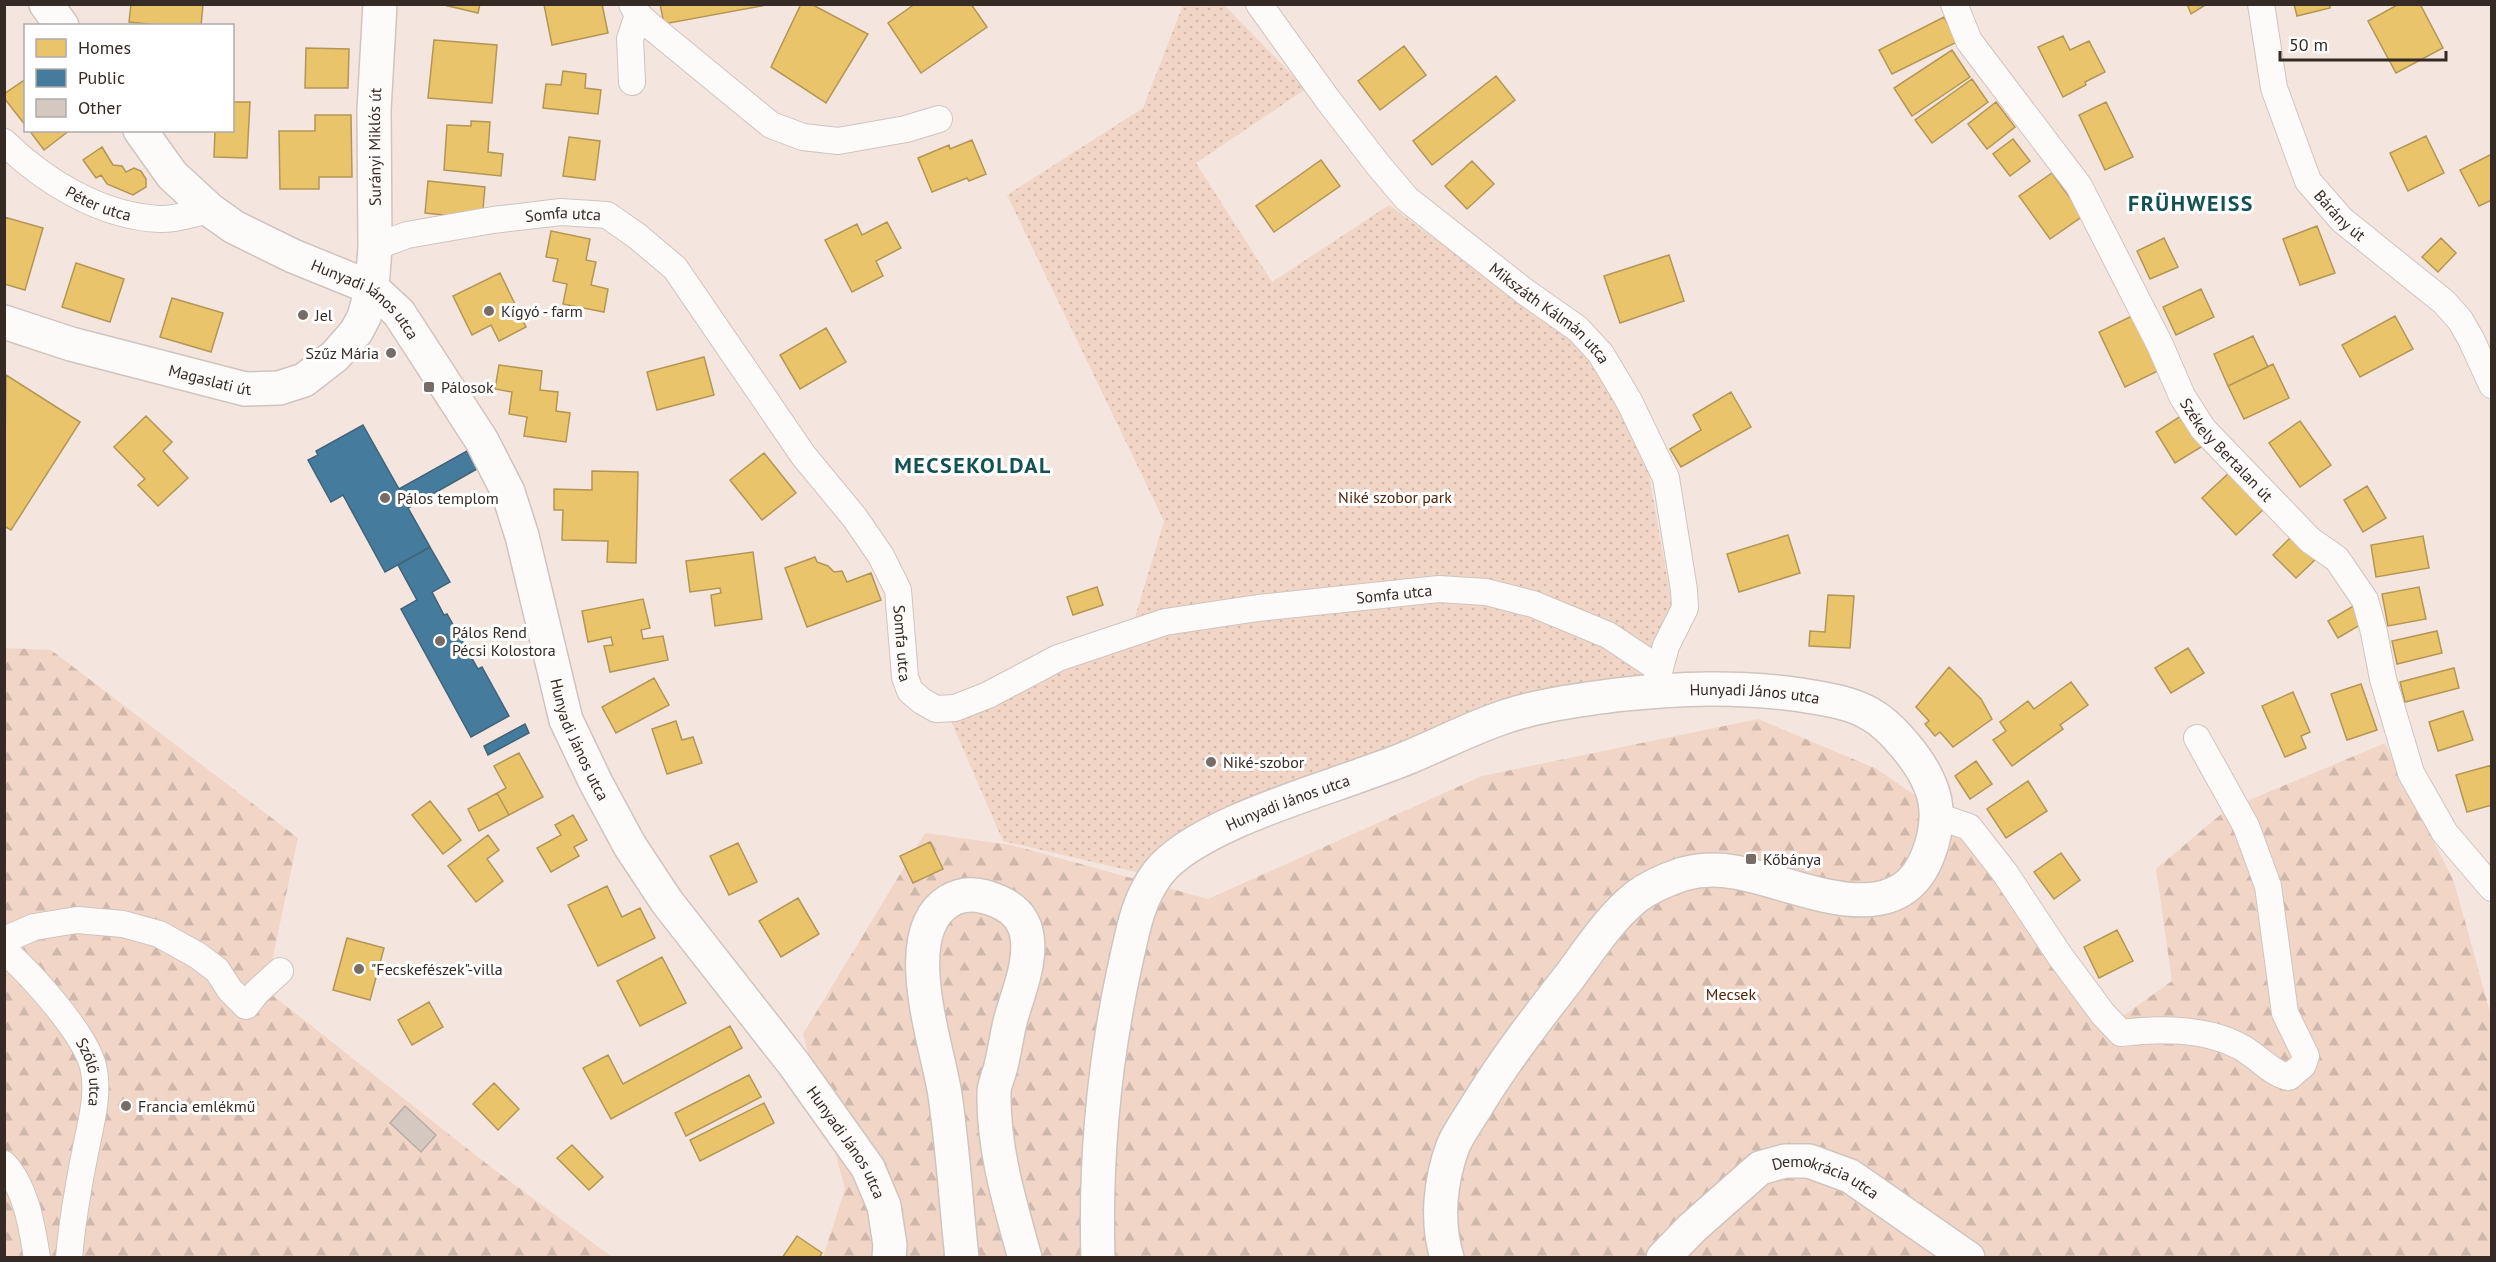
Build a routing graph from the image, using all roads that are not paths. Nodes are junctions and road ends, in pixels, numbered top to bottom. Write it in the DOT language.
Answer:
graph roads {
  1 [pos="46,4"];
  2 [pos="380,4"];
  3 [pos="1259,4"];
  4 [pos="1954,4"];
  5 [pos="2261,4"];
  6 [pos="635,10"];
  7 [pos="61,24"];
  8 [pos="632,82"];
  9 [pos="939,119"];
  10 [pos="141,132"];
  11 [pos="4,142"];
  12 [pos="210,210"];
  13 [pos="375,247"];
  14 [pos="372,288"];
  15 [pos="4,322"];
  16 [pos="2492,385"];
  17 [pos="1657,680"];
  18 [pos="2197,738"];
  19 [pos="1937,816"];
  20 [pos="2492,888"];
  21 [pos="4,940"];
  22 [pos="4,950"];
  23 [pos="280,971"];
  24 [pos="4,1164"];
  25 [pos="37,1257"];
  26 [pos="69,1257"];
  27 [pos="889,1257"];
  28 [pos="962,1257"];
  29 [pos="1025,1257"];
  30 [pos="1098,1257"];
  31 [pos="1448,1257"];
  32 [pos="1663,1257"];
  33 [pos="1968,1257"];
  1 -- 7 [label="street"];
  2 -- 13 [label="street, Surányi Miklós út"];
  3 -- 17 [label="street, Mikszáth Kálmán utca"];
  4 -- 20 [label="street, Székely Bertalan út"];
  5 -- 16 [label="street, Bárány út"];
  6 -- 8 [label="street"];
  6 -- 9 [label="street"];
  10 -- 12 [label="street, Hunyadi János utca"];
  11 -- 12 [label="street, Péter utca"];
  12 -- 14 [label="street, Hunyadi János utca"];
  13 -- 14 [label="street, Surányi Miklós út"];
  13 -- 17 [label="street, Somfa utca"];
  14 -- 15 [label="street, Magaslati út"];
  14 -- 27 [label="street, Hunyadi János utca"];
  17 -- 19 [label="street, Hunyadi János utca"];
  17 -- 30 [label="street, Hunyadi János utca"];
  18 -- 19 [label="street"];
  19 -- 31 [label="street, Hunyadi János utca"];
  21 -- 23 [label="street"];
  22 -- 26 [label="street, Szőlő utca"];
  24 -- 25 [label="street"];
  28 -- 29 [label="street"];
  32 -- 33 [label="street, Demokrácia utca"];
}
